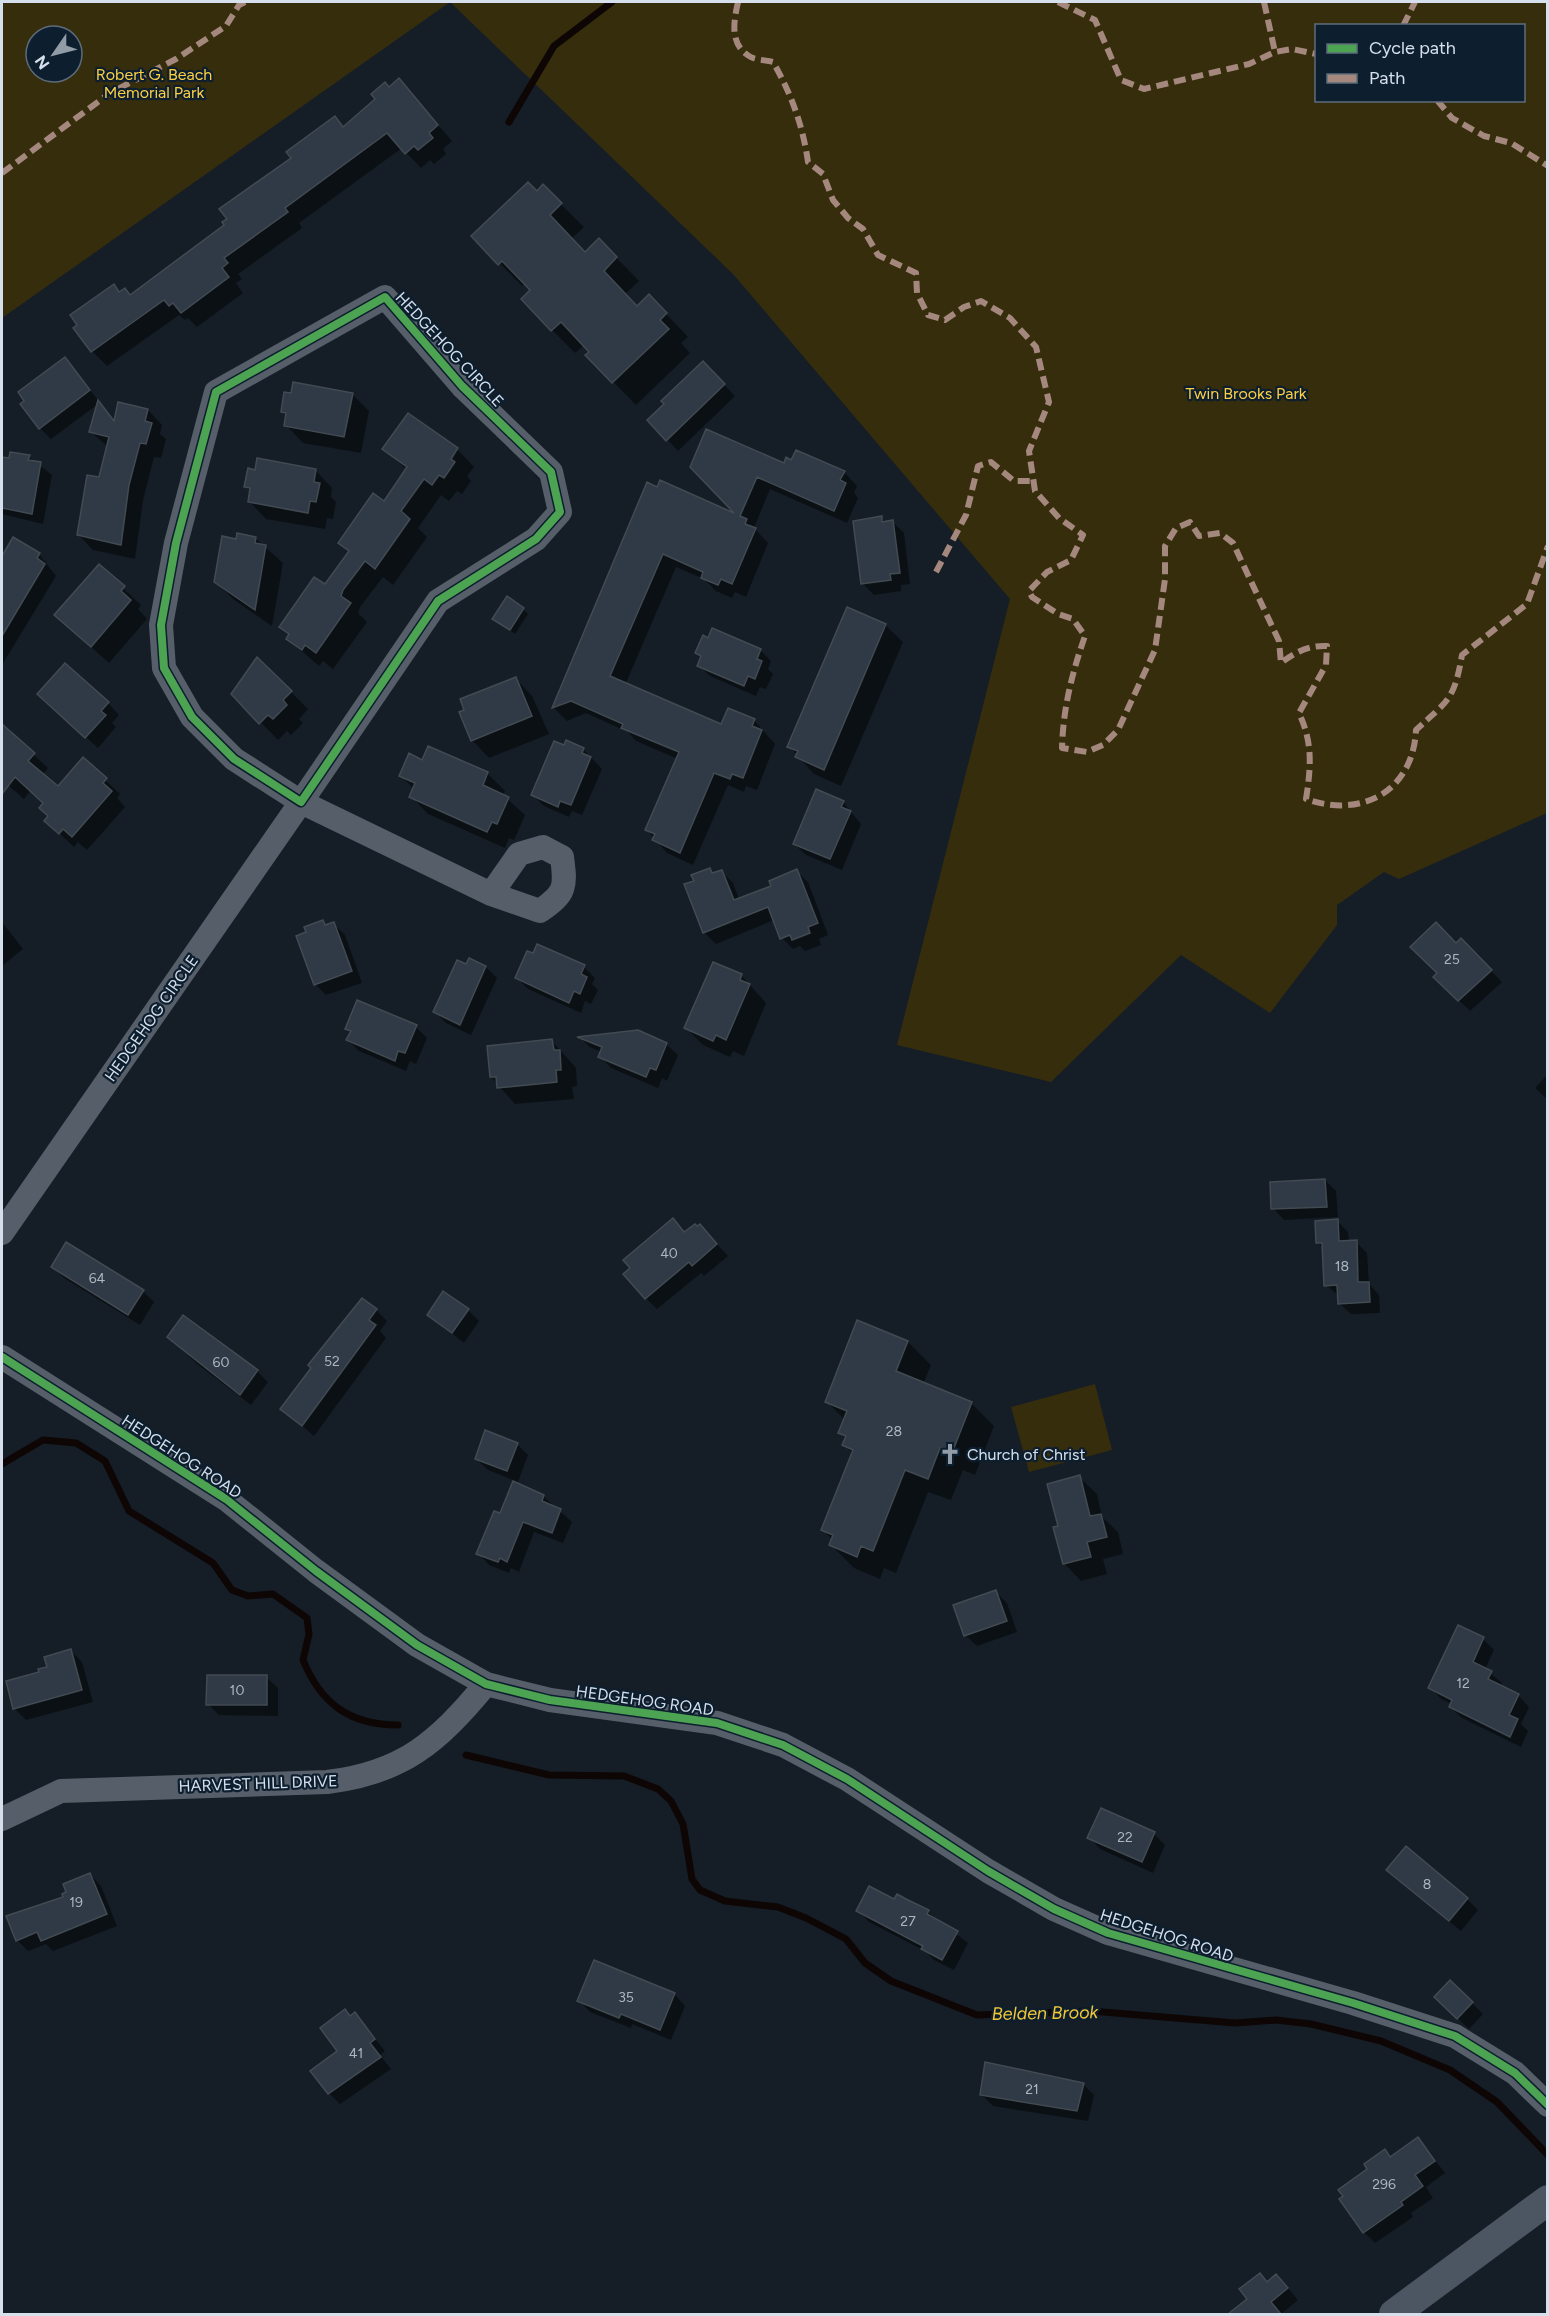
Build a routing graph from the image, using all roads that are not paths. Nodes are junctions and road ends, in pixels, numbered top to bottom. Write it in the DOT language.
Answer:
graph roads {
  1 [pos="301,802"];
  2 [pos="491,894"];
  3 [pos="2,1233"];
  4 [pos="2,1357"];
  5 [pos="486,1684"];
  6 [pos="2,1819"];
  7 [pos="1548,2105"];
  8 [pos="1548,2200"];
  9 [pos="1394,2314"];
  1 -- 1 [label="street, HEDGEHOG CIRCLE"];
  1 -- 2 [label="street, HEDGEHOG CIRCLE"];
  1 -- 3 [label="street, HEDGEHOG CIRCLE"];
  4 -- 5 [label="street, HEDGEHOG ROAD"];
  5 -- 6 [label="street, HARVEST HILL DRIVE"];
  5 -- 7 [label="street, HEDGEHOG ROAD"];
  8 -- 9 [label="main road"];
}
